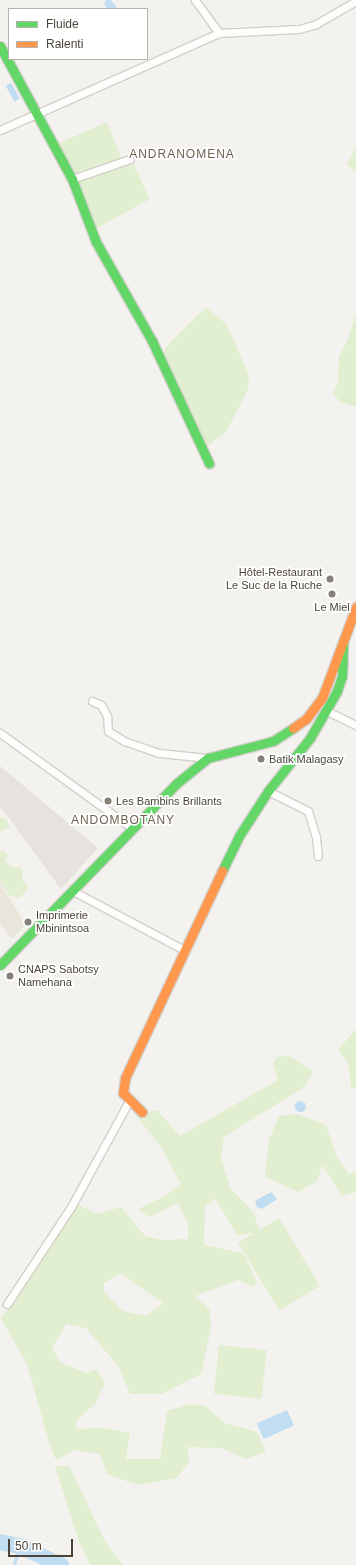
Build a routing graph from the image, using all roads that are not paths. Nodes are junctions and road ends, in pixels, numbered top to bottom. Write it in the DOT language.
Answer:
graph roads {
  1 [pos="195,0"];
  2 [pos="356,1"];
  3 [pos="219,34"];
  4 [pos="0,46"];
  5 [pos="37,114"];
  6 [pos="0,130"];
  7 [pos="130,159"];
  8 [pos="72,179"];
  9 [pos="209,462"];
  10 [pos="356,607"];
  11 [pos="343,641"];
  12 [pos="92,701"];
  13 [pos="327,711"];
  14 [pos="356,725"];
  15 [pos="0,732"];
  16 [pos="208,758"];
  17 [pos="268,791"];
  18 [pos="132,828"];
  19 [pos="318,856"];
  20 [pos="72,890"];
  21 [pos="186,951"];
  22 [pos="0,965"];
  23 [pos="129,1101"];
  24 [pos="142,1112"];
  25 [pos="7,1304"];
  1 -- 3 [label="street"];
  2 -- 3 [label="street"];
  3 -- 5 [label="street"];
  4 -- 5 [label="street"];
  5 -- 6 [label="street"];
  5 -- 8 [label="street"];
  7 -- 8 [label="street"];
  8 -- 9 [label="street"];
  10 -- 11 [label="street"];
  11 -- 13 [label="street"];
  11 -- 16 [label="street"];
  12 -- 16 [label="street"];
  13 -- 14 [label="street"];
  13 -- 17 [label="street"];
  15 -- 18 [label="street"];
  16 -- 18 [label="street"];
  17 -- 19 [label="street"];
  17 -- 21 [label="street"];
  18 -- 20 [label="street"];
  20 -- 21 [label="street"];
  20 -- 22 [label="street"];
  21 -- 23 [label="street"];
  23 -- 24 [label="street"];
  23 -- 25 [label="street"];
}
